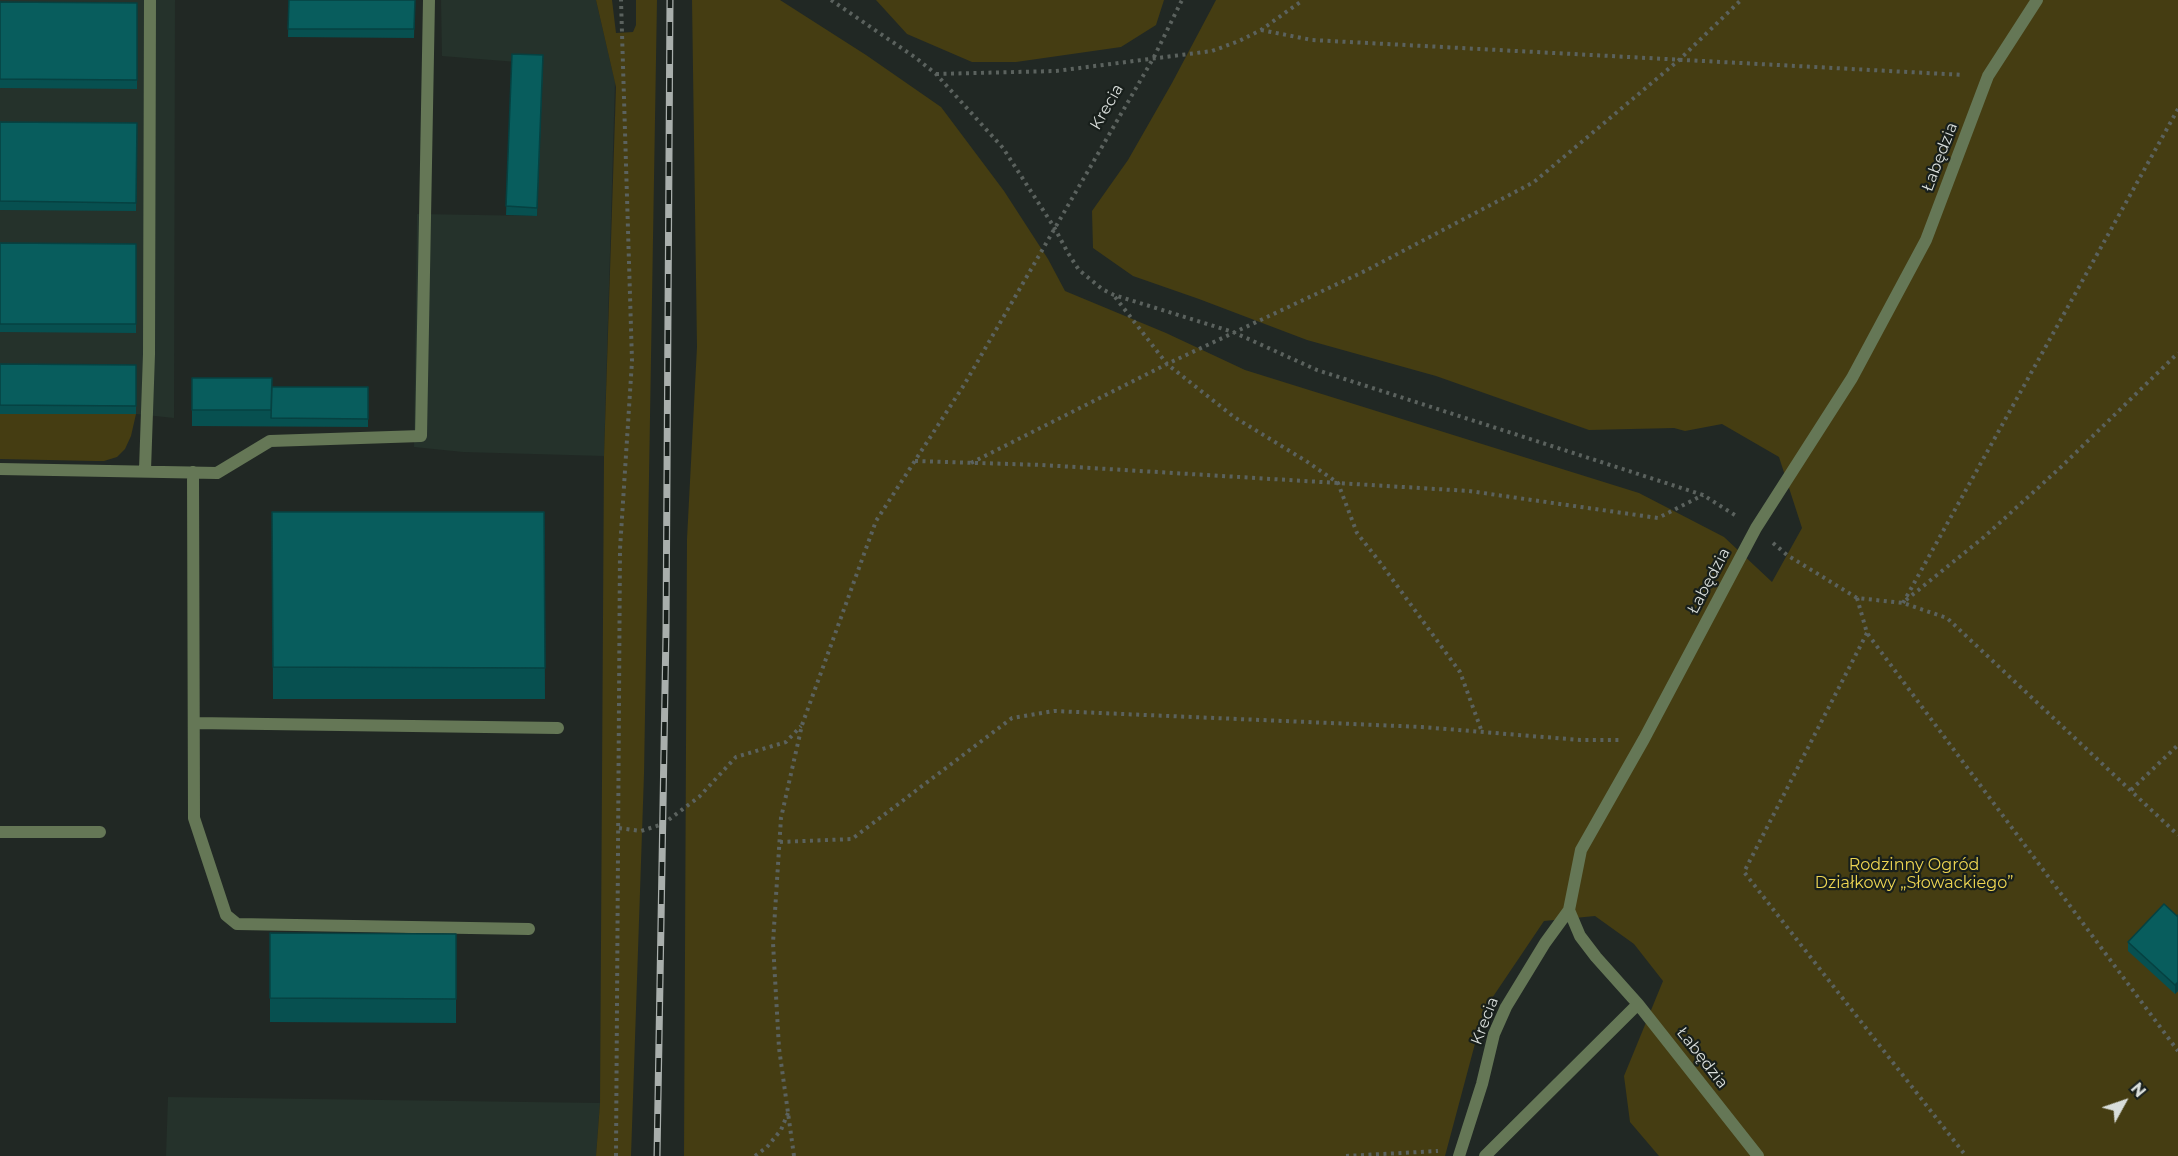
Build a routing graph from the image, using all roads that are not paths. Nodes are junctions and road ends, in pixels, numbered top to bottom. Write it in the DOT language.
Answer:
graph roads {
  1 [pos="150,0"];
  2 [pos="429,0"];
  3 [pos="2037,0"];
  4 [pos="0,469"];
  5 [pos="145,470"];
  6 [pos="193,472"];
  7 [pos="194,723"];
  8 [pos="558,728"];
  9 [pos="0,832"];
  10 [pos="100,832"];
  11 [pos="1569,910"];
  12 [pos="529,929"];
  13 [pos="1638,1004"];
  14 [pos="1460,1153"];
  15 [pos="1485,1156"];
  16 [pos="1758,1156"];
  1 -- 5 [label="street"];
  2 -- 6 [label="street"];
  3 -- 11 [label="street, Łabędzia"];
  4 -- 5 [label="street"];
  5 -- 6 [label="street"];
  6 -- 7 [label="street"];
  7 -- 8 [label="street"];
  7 -- 12 [label="street"];
  9 -- 10 [label="street"];
  11 -- 13 [label="street, Łabędzia"];
  11 -- 14 [label="street, Krecia"];
  13 -- 15 [label="street"];
  13 -- 16 [label="street, Łabędzia"];
}
